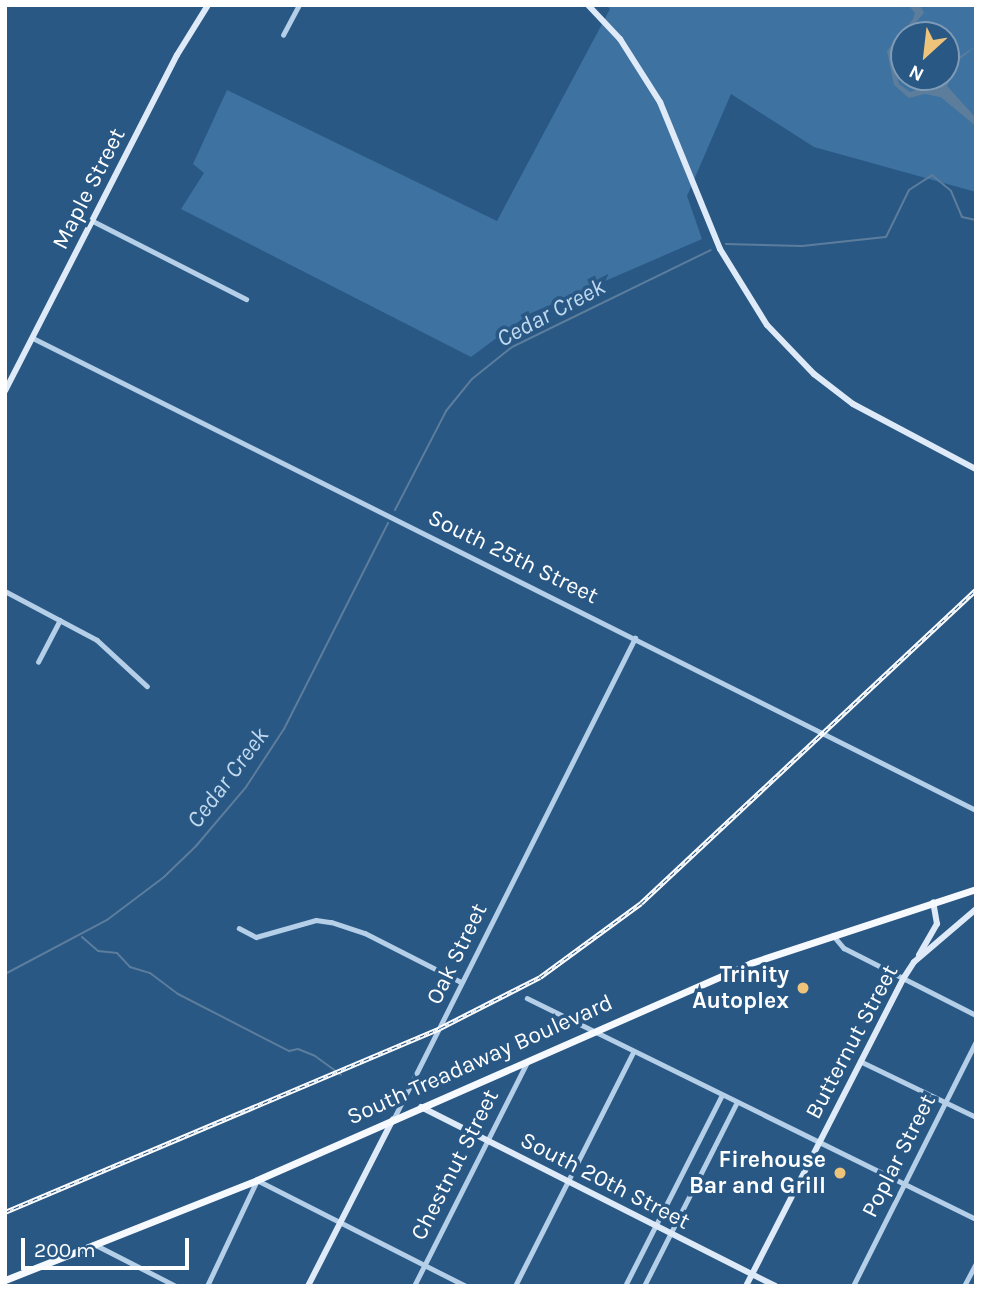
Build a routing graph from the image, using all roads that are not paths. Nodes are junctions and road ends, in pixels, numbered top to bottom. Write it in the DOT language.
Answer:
graph roads {
  1 [pos="208,5"];
  2 [pos="299,5"];
  3 [pos="588,5"];
  4 [pos="283,35"];
  5 [pos="93,221"];
  6 [pos="246,299"];
  7 [pos="33,338"];
  8 [pos="5,391"];
  9 [pos="976,469"];
  10 [pos="5,591"];
  11 [pos="60,620"];
  12 [pos="635,638"];
  13 [pos="38,662"];
  14 [pos="147,686"];
  15 [pos="976,810"];
  16 [pos="976,889"];
  17 [pos="933,902"];
  18 [pos="975,910"];
  19 [pos="239,928"];
  20 [pos="833,934"];
  21 [pos="914,962"];
  22 [pos="903,979"];
  23 [pos="461,982"];
  24 [pos="527,998"];
  25 [pos="976,1015"];
  26 [pos="595,1030"];
  27 [pos="976,1041"];
  28 [pos="633,1052"];
  29 [pos="528,1060"];
  30 [pos="860,1060"];
  31 [pos="722,1095"];
  32 [pos="737,1102"];
  33 [pos="946,1102"];
  34 [pos="419,1107"];
  35 [pos="976,1117"];
  36 [pos="394,1118"];
  37 [pos="487,1141"];
  38 [pos="819,1142"];
  39 [pos="257,1180"];
  40 [pos="567,1181"];
  41 [pos="904,1185"];
  42 [pos="976,1219"];
  43 [pos="340,1222"];
  44 [pos="656,1227"];
  45 [pos="670,1234"];
  46 [pos="93,1244"];
  47 [pos="976,1263"];
  48 [pos="424,1265"];
  49 [pos="752,1274"];
  50 [pos="5,1280"];
  51 [pos="176,1286"];
  52 [pos="207,1286"];
  53 [pos="309,1286"];
  54 [pos="414,1286"];
  55 [pos="466,1286"];
  56 [pos="515,1286"];
  57 [pos="625,1286"];
  58 [pos="644,1286"];
  59 [pos="746,1286"];
  60 [pos="775,1286"];
  61 [pos="853,1286"];
  62 [pos="964,1286"];
  1 -- 5 [label="street, Maple Street"];
  2 -- 4 [label="street"];
  3 -- 9 [label="street"];
  5 -- 6 [label="street"];
  5 -- 7 [label="street, Maple Street"];
  7 -- 8 [label="street, Maple Street"];
  7 -- 12 [label="street, South 25th Street"];
  10 -- 11 [label="street"];
  11 -- 13 [label="street"];
  11 -- 14 [label="street"];
  12 -- 15 [label="street, South 25th Street"];
  12 -- 23 [label="street, Oak Street"];
  16 -- 17 [label="main road, South Treadaway Boulevard"];
  17 -- 20 [label="main road, South Treadaway Boulevard"];
  17 -- 21 [label="street"];
  18 -- 21 [label="street, Butternut Street"];
  19 -- 23 [label="street"];
  20 -- 22 [label="street"];
  20 -- 26 [label="main road, South Treadaway Boulevard"];
  21 -- 22 [label="street, Butternut Street"];
  22 -- 25 [label="street"];
  22 -- 30 [label="street, Butternut Street"];
  23 -- 36 [label="street, Oak Street"];
  24 -- 26 [label="street"];
  26 -- 28 [label="street"];
  26 -- 29 [label="main road, South Treadaway Boulevard"];
  27 -- 33 [label="street, Poplar Street"];
  28 -- 31 [label="street"];
  28 -- 40 [label="street"];
  29 -- 34 [label="main road, South Treadaway Boulevard"];
  29 -- 37 [label="street, Chestnut Street"];
  30 -- 33 [label="street"];
  30 -- 38 [label="street, Butternut Street"];
  31 -- 32 [label="street"];
  31 -- 44 [label="street"];
  32 -- 38 [label="street"];
  32 -- 45 [label="street"];
  33 -- 35 [label="street"];
  33 -- 41 [label="street, Poplar Street"];
  34 -- 36 [label="main road, South Treadaway Boulevard"];
  34 -- 37 [label="street, South 20th Street"];
  36 -- 39 [label="main road, South Treadaway Boulevard"];
  36 -- 43 [label="street, Oak Street"];
  37 -- 40 [label="street, South 20th Street"];
  37 -- 48 [label="street, Chestnut Street"];
  38 -- 41 [label="street"];
  38 -- 49 [label="street, Butternut Street"];
  39 -- 43 [label="street"];
  39 -- 46 [label="main road, South Treadaway Boulevard"];
  39 -- 52 [label="street"];
  40 -- 44 [label="street, South 20th Street"];
  40 -- 56 [label="street"];
  41 -- 42 [label="street"];
  41 -- 61 [label="street, Poplar Street"];
  43 -- 48 [label="street"];
  43 -- 53 [label="street, Oak Street"];
  44 -- 45 [label="street, South 20th Street"];
  44 -- 57 [label="street"];
  45 -- 49 [label="street, South 20th Street"];
  45 -- 58 [label="street"];
  46 -- 50 [label="main road, South Treadaway Boulevard"];
  46 -- 51 [label="street"];
  47 -- 62 [label="street"];
  48 -- 54 [label="street, Chestnut Street"];
  48 -- 55 [label="street"];
  49 -- 59 [label="street, Butternut Street"];
  49 -- 60 [label="street, South 20th Street"];
}
